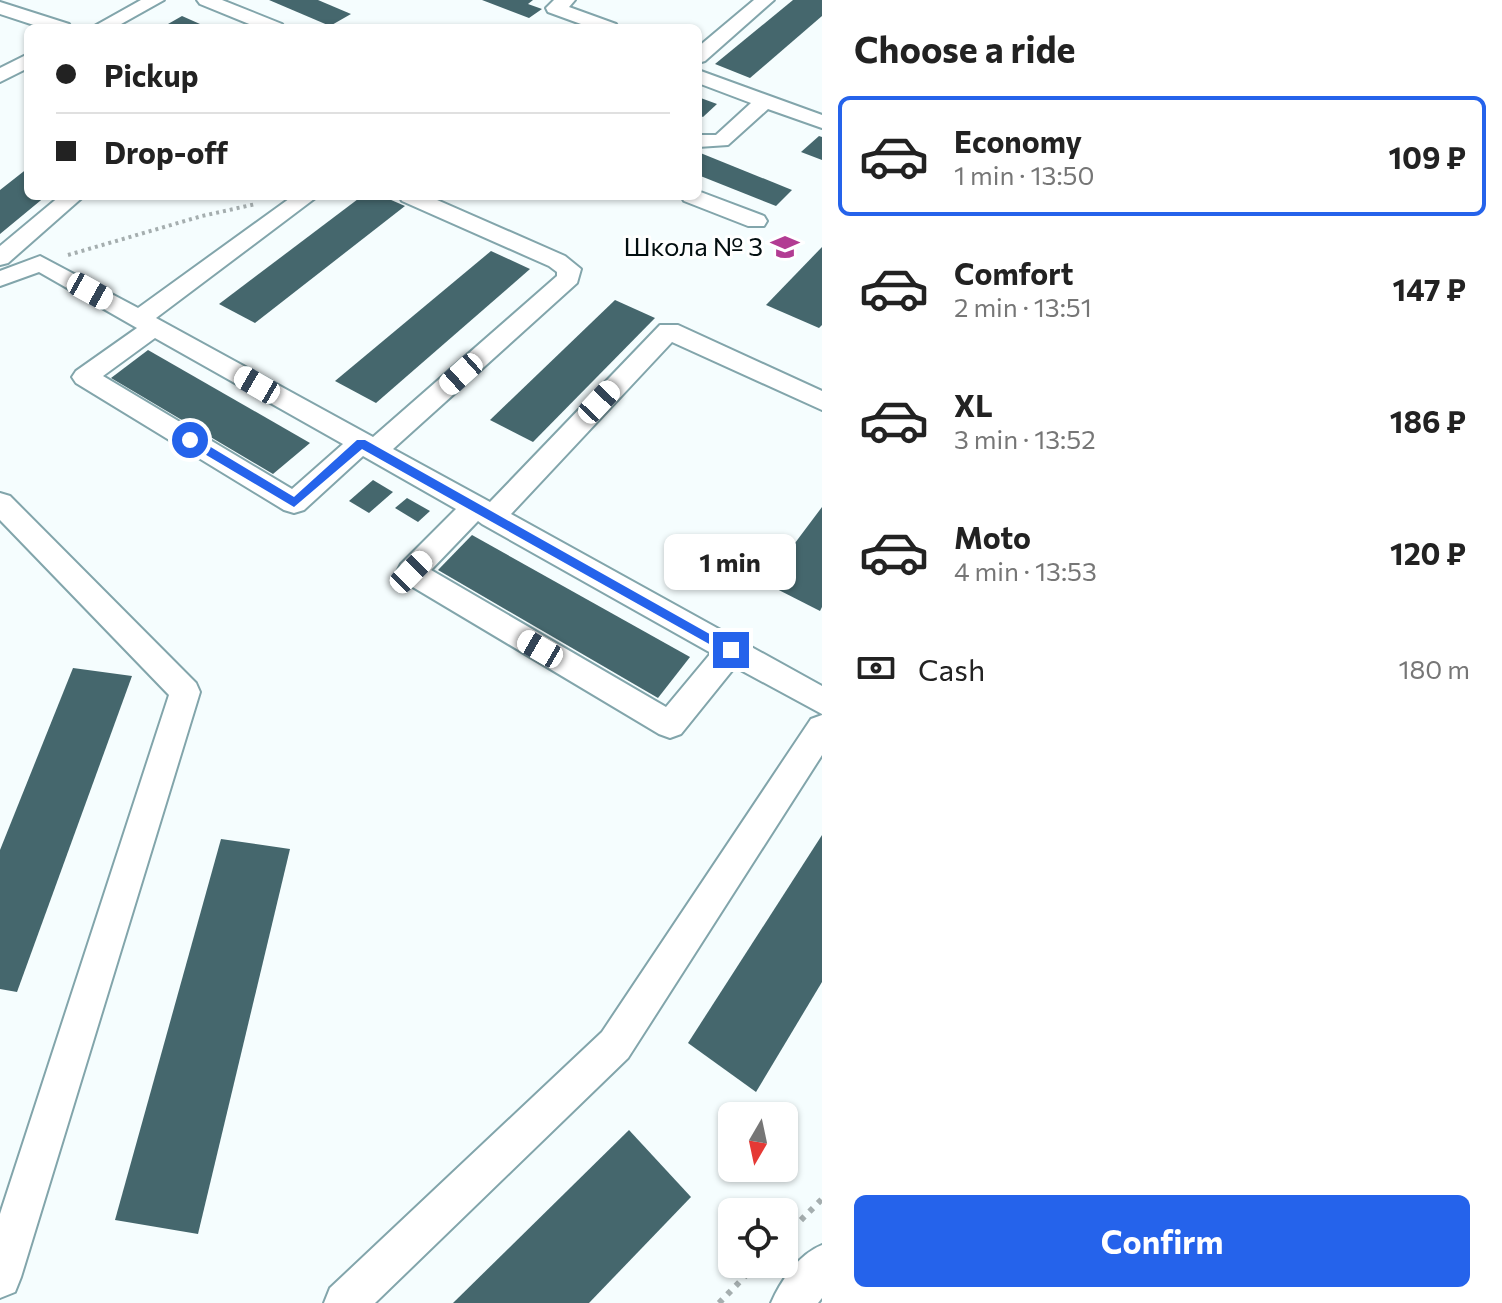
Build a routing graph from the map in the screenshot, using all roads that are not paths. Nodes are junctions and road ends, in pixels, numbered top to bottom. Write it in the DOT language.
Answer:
graph roads {
  1 [pos="155,0"];
  2 [pos="206,0"];
  3 [pos="566,0"];
  4 [pos="729,0"];
  5 [pos="760,4"];
  6 [pos="3,16"];
  7 [pos="42,24"];
  8 [pos="108,24"];
  9 [pos="265,24"];
  10 [pos="598,24"];
  11 [pos="702,54"];
  12 [pos="24,62"];
  13 [pos="0,76"];
  14 [pos="702,77"];
  15 [pos="765,101"];
  16 [pos="822,122"];
  17 [pos="702,141"];
  18 [pos="68,200"];
  19 [pos="302,200"];
  20 [pos="419,200"];
  21 [pos="702,200"];
  22 [pos="756,221"];
  23 [pos="0,258"];
  24 [pos="0,279"];
  25 [pos="147,322"];
  26 [pos="822,401"];
  27 [pos="367,447"];
  28 [pos="0,503"];
  29 [pos="484,512"];
  30 [pos="731,650"];
  31 [pos="822,701"];
  32 [pos="822,728"];
  33 [pos="822,1265"];
  34 [pos="0,1277"];
  35 [pos="345,1303"];
  36 [pos="792,1303"];
  1 -- 8 [label="street"];
  2 -- 9 [label="street"];
  3 -- 10 [label="street"];
  4 -- 5 [label="street"];
  5 -- 11 [label="street"];
  6 -- 7 [label="street"];
  12 -- 13 [label="street"];
  14 -- 15 [label="street"];
  15 -- 16 [label="street"];
  15 -- 17 [label="street"];
  18 -- 23 [label="street"];
  19 -- 25 [label="street"];
  20 -- 27 [label="street"];
  21 -- 22 [label="street"];
  24 -- 25 [label="street"];
  25 -- 27 [label="street"];
  25 -- 27 [label="street"];
  26 -- 29 [label="street"];
  27 -- 29 [label="street"];
  28 -- 34 [label="street"];
  29 -- 30 [label="street"];
  29 -- 30 [label="street"];
  30 -- 31 [label="street"];
  32 -- 35 [label="street"];
  33 -- 36 [label="street"];
}
